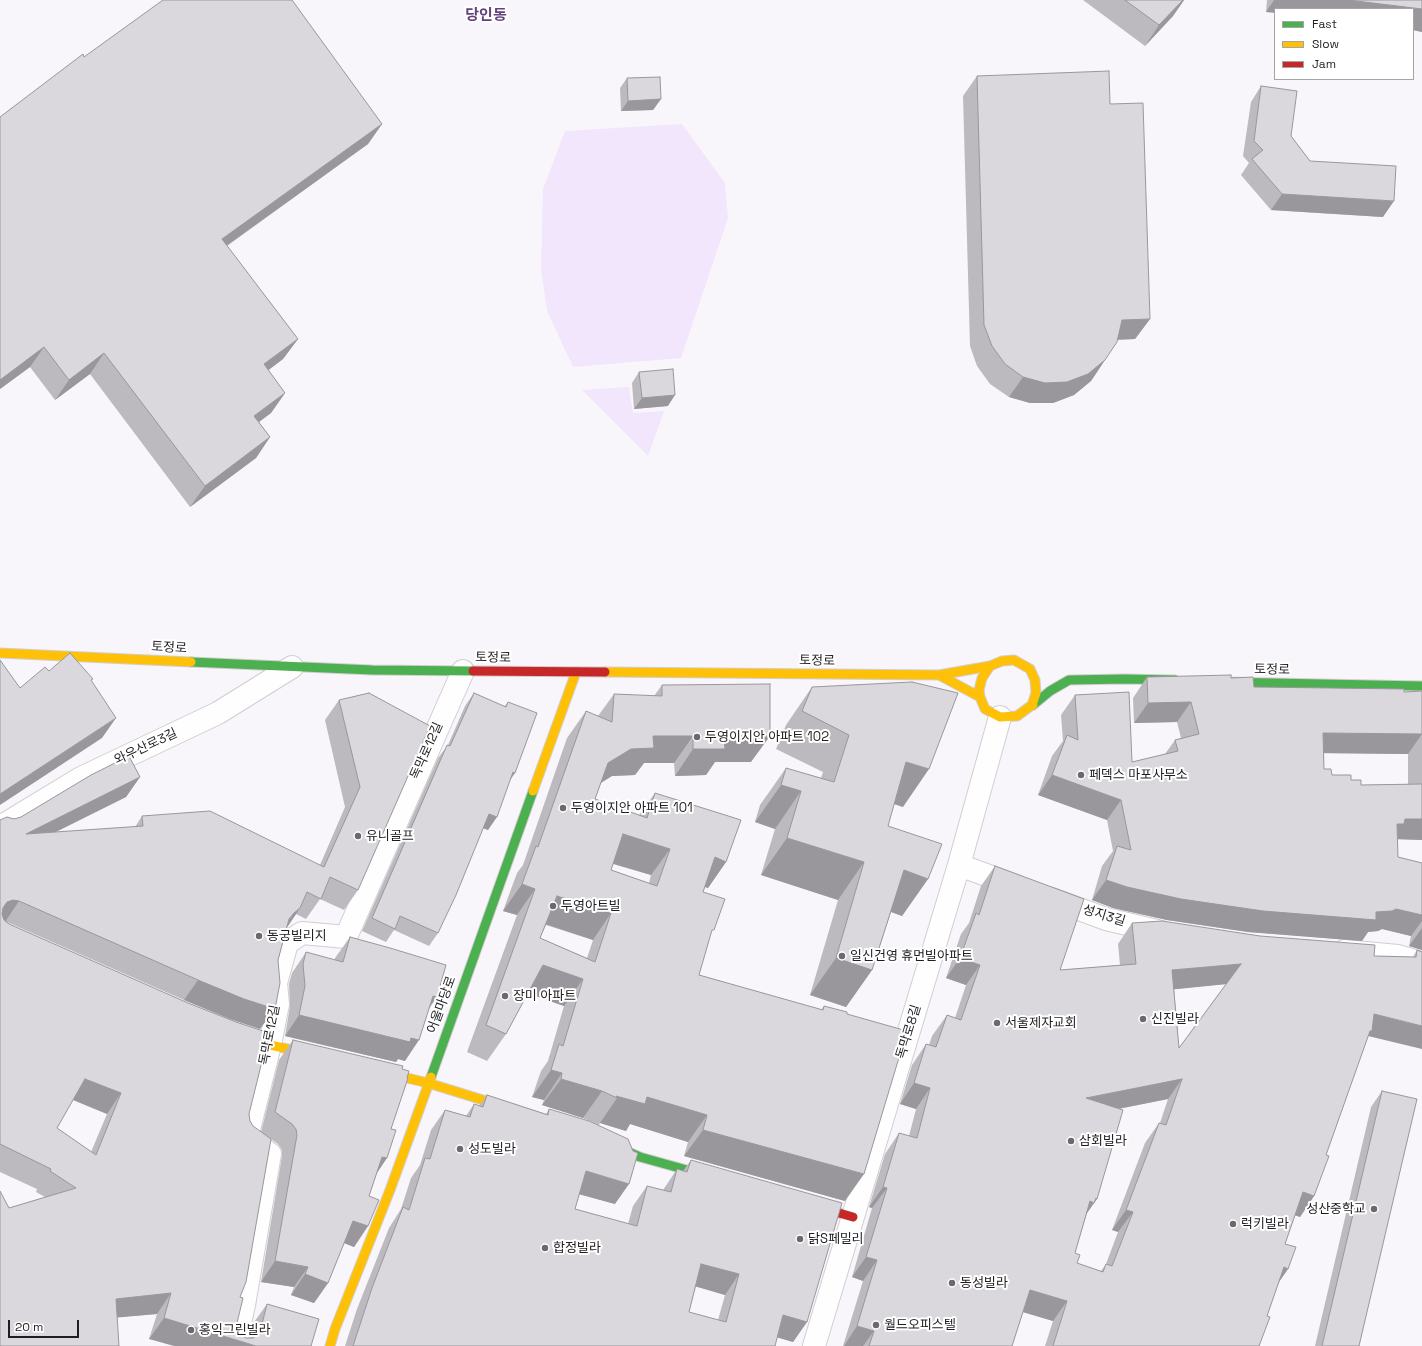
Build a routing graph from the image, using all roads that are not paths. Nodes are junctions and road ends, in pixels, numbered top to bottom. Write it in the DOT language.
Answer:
graph roads {
  1 [pos="0,653"];
  2 [pos="990,666"];
  3 [pos="292,667"];
  4 [pos="1030,668"];
  5 [pos="463,671"];
  6 [pos="576,672"];
  7 [pos="1043,672"];
  8 [pos="938,675"];
  9 [pos="1056,676"];
  10 [pos="1068,680"];
  11 [pos="1181,680"];
  12 [pos="1213,681"];
  13 [pos="1422,686"];
  14 [pos="980,698"];
  15 [pos="1032,704"];
  16 [pos="1000,717"];
  17 [pos="0,827"];
  18 [pos="959,866"];
  19 [pos="1180,935"];
  20 [pos="1326,950"];
  21 [pos="1422,963"];
  22 [pos="226,1031"];
  23 [pos="270,1044"];
  24 [pos="323,1057"];
  25 [pos="368,1068"];
  26 [pos="428,1083"];
  27 [pos="518,1111"];
  28 [pos="599,1139"];
  29 [pos="721,1179"];
  30 [pos="802,1202"];
  31 [pos="853,1217"];
  32 [pos="235,1346"];
  33 [pos="330,1346"];
  34 [pos="814,1346"];
  1 -- 3 [label="street, 토정로"];
  2 -- 4 [label="street"];
  2 -- 8 [label="street"];
  2 -- 14 [label="street"];
  3 -- 5 [label="street, 토정로"];
  3 -- 17 [label="street, 와우산로3길"];
  4 -- 7 [label="street"];
  4 -- 15 [label="street"];
  5 -- 6 [label="street, 토정로"];
  5 -- 23 [label="street, 독막로12길"];
  6 -- 8 [label="street, 토정로"];
  6 -- 26 [label="street, 어울마당로"];
  8 -- 14 [label="street, 토정로"];
  9 -- 10 [label="street"];
  10 -- 11 [label="street"];
  10 -- 15 [label="street"];
  12 -- 13 [label="street, 토정로"];
  14 -- 16 [label="street"];
  15 -- 16 [label="street"];
  16 -- 18 [label="street, 독막로8길"];
  18 -- 19 [label="street, 성지3길"];
  18 -- 31 [label="street, 독막로8길"];
  20 -- 21 [label="street"];
  22 -- 23 [label="street"];
  23 -- 24 [label="street"];
  23 -- 32 [label="street, 독막로12길"];
  25 -- 26 [label="street"];
  26 -- 27 [label="street"];
  26 -- 33 [label="street, 어울마당로"];
  28 -- 29 [label="street"];
  30 -- 31 [label="street"];
  31 -- 34 [label="street, 독막로8길"];
}
